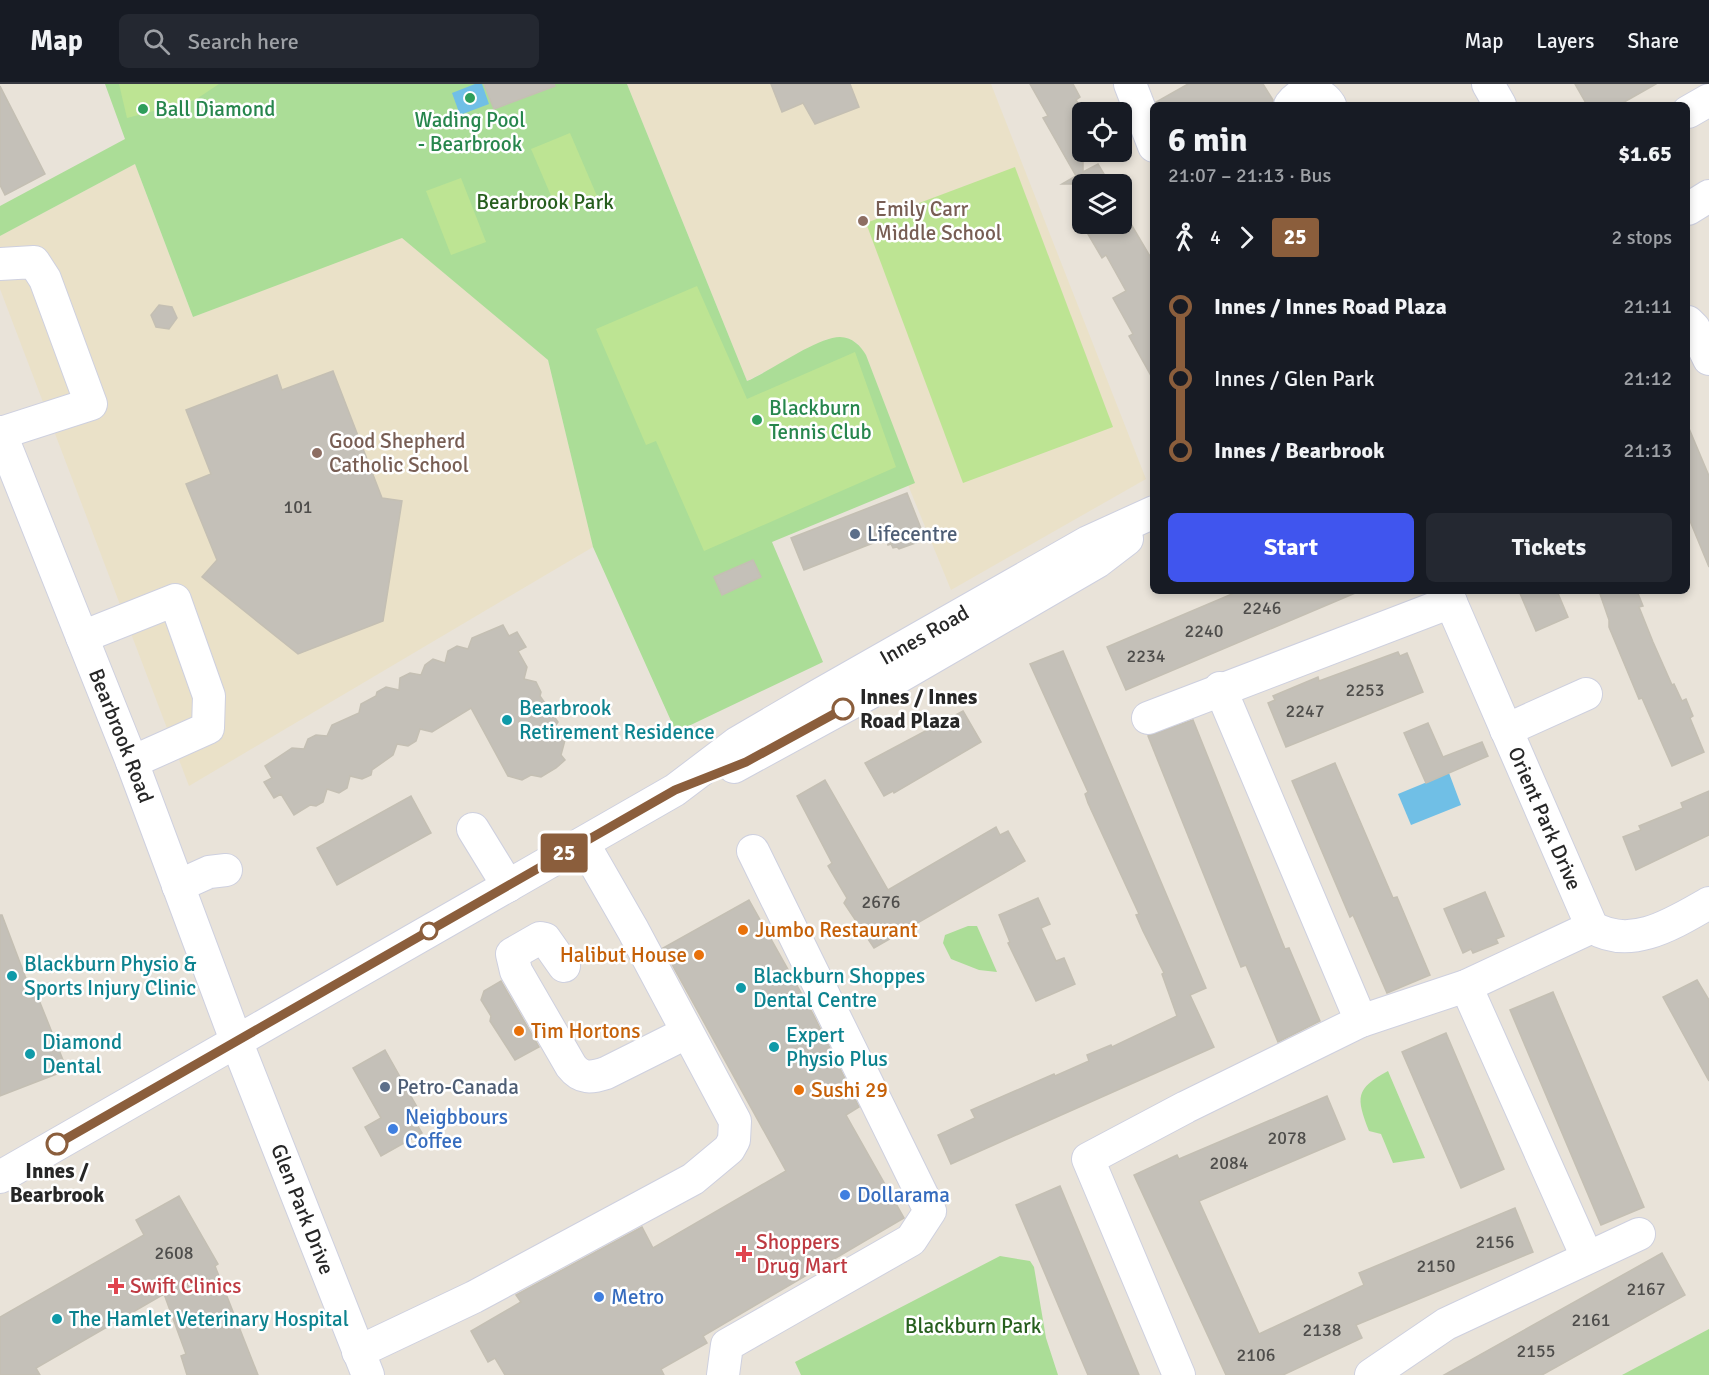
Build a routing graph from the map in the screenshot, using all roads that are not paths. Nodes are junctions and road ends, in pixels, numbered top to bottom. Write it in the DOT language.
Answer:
graph roads {
  1 [pos="1130,84"];
  2 [pos="1488,84"];
  3 [pos="1709,100"];
  4 [pos="1293,102"];
  5 [pos="1326,102"];
  6 [pos="1498,102"];
  7 [pos="1690,111"];
  8 [pos="1150,136"];
  9 [pos="1709,196"];
  10 [pos="1690,208"];
  11 [pos="0,264"];
  12 [pos="1690,324"];
  13 [pos="1709,359"];
  14 [pos="0,433"];
  15 [pos="1150,514"];
  16 [pos="1150,521"];
  17 [pos="1448,596"];
  18 [pos="82,637"];
  19 [pos="1220,688"];
  20 [pos="1586,694"];
  21 [pos="1148,718"];
  22 [pos="1506,730"];
  23 [pos="132,762"];
  24 [pos="675,790"];
  25 [pos="473,829"];
  26 [pos="583,843"];
  27 [pos="753,851"];
  28 [pos="226,870"];
  29 [pos="178,886"];
  30 [pos="508,886"];
  31 [pos="1707,908"];
  32 [pos="1592,927"];
  33 [pos="564,966"];
  34 [pos="1466,986"];
  35 [pos="1361,1021"];
  36 [pos="686,1033"];
  37 [pos="237,1043"];
  38 [pos="0,1177"];
  39 [pos="1638,1234"];
  40 [pos="1587,1257"];
  41 [pos="363,1363"];
  42 [pos="723,1375"];
  43 [pos="1179,1375"];
  44 [pos="1371,1375"];
  1 -- 8 [label="street"];
  2 -- 6 [label="street"];
  3 -- 7 [label="street"];
  4 -- 5 [label="street"];
  9 -- 10 [label="street"];
  11 -- 14 [label="street"];
  12 -- 13 [label="street"];
  14 -- 18 [label="street, Bearbrook Road"];
  15 -- 24 [label="street, Innes Road"];
  16 -- 24 [label="street, Innes Road"];
  17 -- 19 [label="street"];
  17 -- 22 [label="street, Orient Park Drive"];
  18 -- 23 [label="street, Bearbrook Road"];
  18 -- 23 [label="street"];
  19 -- 21 [label="street"];
  19 -- 35 [label="street"];
  20 -- 22 [label="street"];
  22 -- 32 [label="street, Orient Park Drive"];
  23 -- 29 [label="street, Bearbrook Road"];
  24 -- 26 [label="street, Innes Road"];
  25 -- 30 [label="street"];
  26 -- 30 [label="street, Innes Road"];
  26 -- 36 [label="street"];
  27 -- 42 [label="street"];
  28 -- 29 [label="street"];
  29 -- 37 [label="street, Bearbrook Road"];
  30 -- 37 [label="street, Innes Road"];
  31 -- 32 [label="street"];
  32 -- 34 [label="street"];
  33 -- 36 [label="street"];
  34 -- 35 [label="street"];
  34 -- 40 [label="street"];
  35 -- 43 [label="street"];
  36 -- 41 [label="street"];
  37 -- 38 [label="street, Innes Road"];
  37 -- 41 [label="street, Glen Park Drive"];
  39 -- 40 [label="street"];
  40 -- 44 [label="street"];
}
